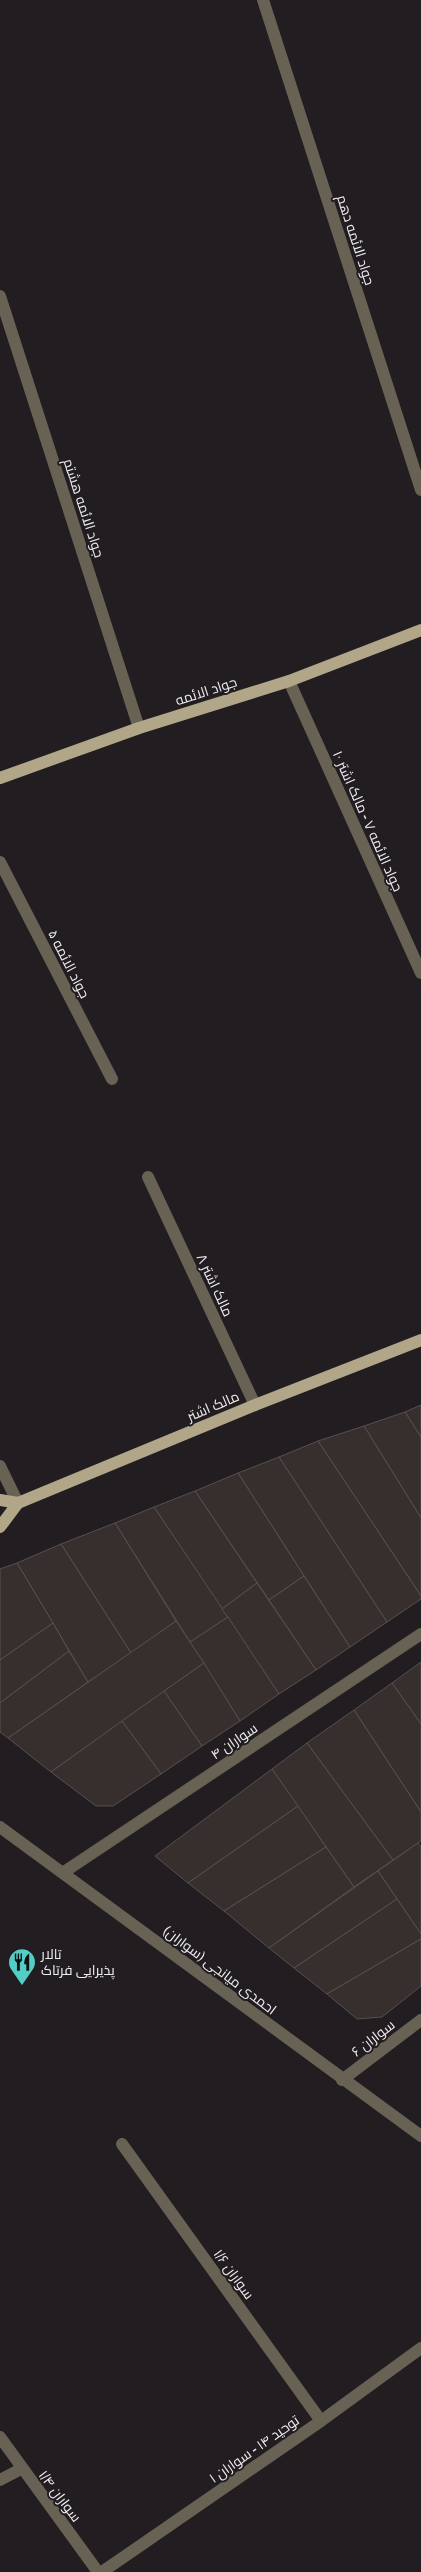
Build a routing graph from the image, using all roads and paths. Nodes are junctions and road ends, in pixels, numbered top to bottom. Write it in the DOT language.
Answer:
graph roads {
  1 [pos="263,0"];
  2 [pos="0,296"];
  3 [pos="421,490"];
  4 [pos="421,630"];
  5 [pos="289,681"];
  6 [pos="139,728"];
  7 [pos="0,778"];
  8 [pos="0,862"];
  9 [pos="421,973"];
  10 [pos="112,1080"];
  11 [pos="148,1178"];
  12 [pos="421,1340"];
  13 [pos="255,1404"];
  14 [pos="0,1466"];
  15 [pos="0,1500"];
  16 [pos="18,1503"];
  17 [pos="0,1527"];
  18 [pos="421,1634"];
  19 [pos="0,1827"];
  20 [pos="64,1872"];
  21 [pos="421,2020"];
  22 [pos="342,2080"];
  23 [pos="421,2136"];
  24 [pos="122,2144"];
  25 [pos="421,2348"];
  26 [pos="321,2421"];
  27 [pos="0,2437"];
  28 [pos="22,2469"];
  29 [pos="0,2480"];
  30 [pos="98,2572"];
  31 [pos="102,2572"];
  1 -- 3 [label="street, جواد الائمه دهم"];
  2 -- 6 [label="street, جواد الائمه هشتم"];
  4 -- 5 [label="main road, جواد الائمه"];
  5 -- 6 [label="main road, جواد الائمه"];
  5 -- 9 [label="street, جواد الائمه ۷ - مالک اشتر ۱۰"];
  6 -- 7 [label="main road, جواد الائمه"];
  8 -- 10 [label="street, جواد الائمه ۵"];
  11 -- 13 [label="street, مالک اشتر ۸"];
  12 -- 13 [label="main road, مالک اشتر"];
  13 -- 16 [label="main road, مالک اشتر"];
  14 -- 16 [label="street"];
  15 -- 16 [label="main road"];
  16 -- 17 [label="main road"];
  18 -- 20 [label="street, سواران ۴"];
  19 -- 20 [label="street, احمدی میانجی (سواران)"];
  20 -- 22 [label="street, احمدی میانجی (سواران)"];
  21 -- 22 [label="street, سواران ۶"];
  22 -- 23 [label="street, احمدی میانجی (سواران)"];
  24 -- 26 [label="street, سواران ۱/۶"];
  25 -- 26 [label="street, توحید ۱۴ - سواران ۱"];
  26 -- 31 [label="street, توحید ۱۴ - سواران ۱"];
  27 -- 28 [label="street, سواران ۱/۴"];
  28 -- 29 [label="street"];
  28 -- 30 [label="street, سواران ۱/۴"];
}
